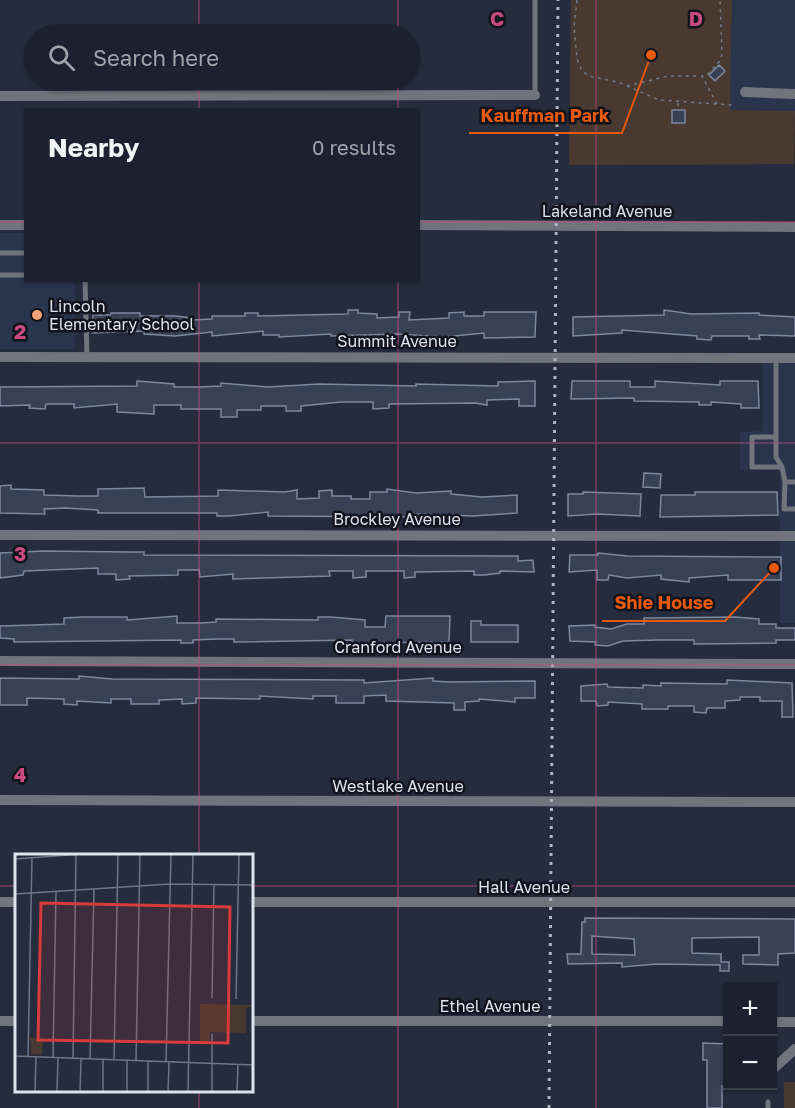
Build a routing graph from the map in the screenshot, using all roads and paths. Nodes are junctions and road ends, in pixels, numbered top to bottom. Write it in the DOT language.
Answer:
graph roads {
  1 [pos="535,0"];
  2 [pos="577,0"];
  3 [pos="720,0"];
  4 [pos="702,76"];
  5 [pos="627,86"];
  6 [pos="745,92"];
  7 [pos="795,94"];
  8 [pos="535,95"];
  9 [pos="0,96"];
  10 [pos="678,103"];
  11 [pos="718,104"];
  12 [pos="733,105"];
  13 [pos="678,110"];
  14 [pos="0,225"];
  15 [pos="24,225"];
  16 [pos="420,225"];
  17 [pos="795,226"];
  18 [pos="0,253"];
  19 [pos="24,253"];
  20 [pos="0,275"];
  21 [pos="24,275"];
  22 [pos="85,282"];
  23 [pos="0,357"];
  24 [pos="87,357"];
  25 [pos="795,358"];
  26 [pos="776,359"];
  27 [pos="776,437"];
  28 [pos="782,466"];
  29 [pos="785,482"];
  30 [pos="795,482"];
  31 [pos="795,509"];
  32 [pos="0,535"];
  33 [pos="795,536"];
  34 [pos="0,661"];
  35 [pos="795,664"];
  36 [pos="0,800"];
  37 [pos="795,802"];
  38 [pos="254,902"];
  39 [pos="795,902"];
  40 [pos="254,1021"];
  41 [pos="723,1022"];
  42 [pos="777,1022"];
  43 [pos="795,1022"];
  44 [pos="795,1049"];
  45 [pos="777,1065"];
  1 -- 8 [label="lane"];
  2 -- 5 [label="path"];
  3 -- 4 [label="path"];
  4 -- 5 [label="path"];
  4 -- 11 [label="path"];
  5 -- 10 [label="path"];
  6 -- 7 [label="street"];
  8 -- 9 [label="street"];
  10 -- 11 [label="path"];
  10 -- 13 [label="path"];
  11 -- 12 [label="path"];
  14 -- 15 [label="street"];
  16 -- 17 [label="street, Lakeland Avenue"];
  18 -- 19 [label="lane"];
  20 -- 21 [label="lane"];
  22 -- 24 [label="lane"];
  23 -- 24 [label="street, Summit Avenue"];
  24 -- 26 [label="street, Summit Avenue"];
  25 -- 26 [label="street, Summit Avenue"];
  26 -- 27 [label="lane"];
  27 -- 28 [label="lane"];
  27 -- 28 [label="lane"];
  28 -- 29 [label="lane"];
  29 -- 30 [label="lane"];
  29 -- 31 [label="lane"];
  32 -- 33 [label="street, Brockley Avenue"];
  34 -- 35 [label="street, Cranford Avenue"];
  36 -- 37 [label="street, Westlake Avenue"];
  38 -- 39 [label="street, Hall Avenue"];
  40 -- 41 [label="street, Ethel Avenue"];
  42 -- 43 [label="street"];
  44 -- 45 [label="street"];
}
